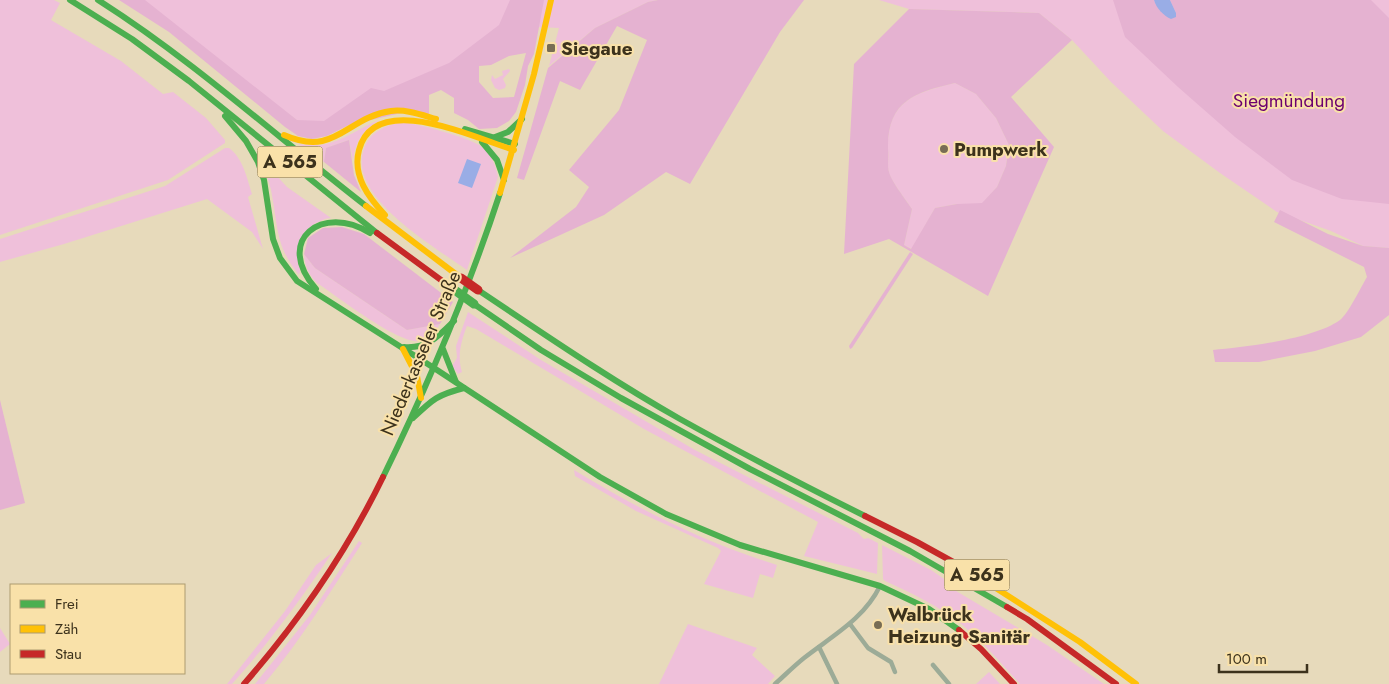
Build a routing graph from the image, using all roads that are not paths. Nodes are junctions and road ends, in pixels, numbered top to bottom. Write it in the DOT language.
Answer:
graph roads {
  1 [pos="70,0"];
  2 [pos="98,0"];
  3 [pos="551,0"];
  4 [pos="189,80"];
  5 [pos="257,118"];
  6 [pos="522,119"];
  7 [pos="495,137"];
  8 [pos="480,140"];
  9 [pos="515,147"];
  10 [pos="504,180"];
  11 [pos="414,243"];
  12 [pos="390,244"];
  13 [pos="320,294"];
  14 [pos="454,321"];
  15 [pos="401,347"];
  16 [pos="443,349"];
  17 [pos="434,368"];
  18 [pos="460,386"];
  19 [pos="420,398"];
  20 [pos="409,422"];
  21 [pos="880,586"];
  22 [pos="850,624"];
  23 [pos="819,647"];
  24 [pos="933,665"];
  25 [pos="895,672"];
  26 [pos="947,683"];
  27 [pos="244,684"];
  28 [pos="775,684"];
  29 [pos="837,684"];
  30 [pos="1014,684"];
  31 [pos="1116,684"];
  32 [pos="1136,684"];
  1 -- 4 [label="main road, A 565"];
  2 -- 5 [label="main road, A 565"];
  3 -- 6 [label="main road, Niederkasseler Straße"];
  4 -- 12 [label="main road, A 565"];
  4 -- 13 [label="main road"];
  5 -- 7 [label="main road"];
  5 -- 11 [label="main road, A 565"];
  6 -- 7 [label="main road"];
  6 -- 9 [label="main road, Niederkasseler Straße"];
  7 -- 9 [label="main road"];
  8 -- 9 [label="main road"];
  8 -- 10 [label="main road"];
  8 -- 11 [label="main road"];
  9 -- 10 [label="main road, Niederkasseler Straße"];
  10 -- 14 [label="main road, Niederkasseler Straße"];
  11 -- 32 [label="main road, A 565, bridge"];
  12 -- 13 [label="main road"];
  12 -- 31 [label="main road, A 565, bridge"];
  13 -- 15 [label="main road"];
  14 -- 15 [label="main road"];
  14 -- 16 [label="main road, Niederkasseler Straße"];
  15 -- 17 [label="main road"];
  15 -- 19 [label="main road"];
  16 -- 17 [label="main road, Niederkasseler Straße"];
  16 -- 18 [label="main road"];
  17 -- 18 [label="main road"];
  17 -- 19 [label="main road, Niederkasseler Straße"];
  18 -- 20 [label="main road"];
  18 -- 21 [label="main road"];
  19 -- 20 [label="main road, Niederkasseler Straße"];
  20 -- 27 [label="main road, Niederkasseler Straße"];
  21 -- 22 [label="street"];
  21 -- 30 [label="main road"];
  22 -- 23 [label="street"];
  22 -- 25 [label="street"];
  23 -- 28 [label="street"];
  23 -- 29 [label="street"];
  24 -- 26 [label="street"];
}
